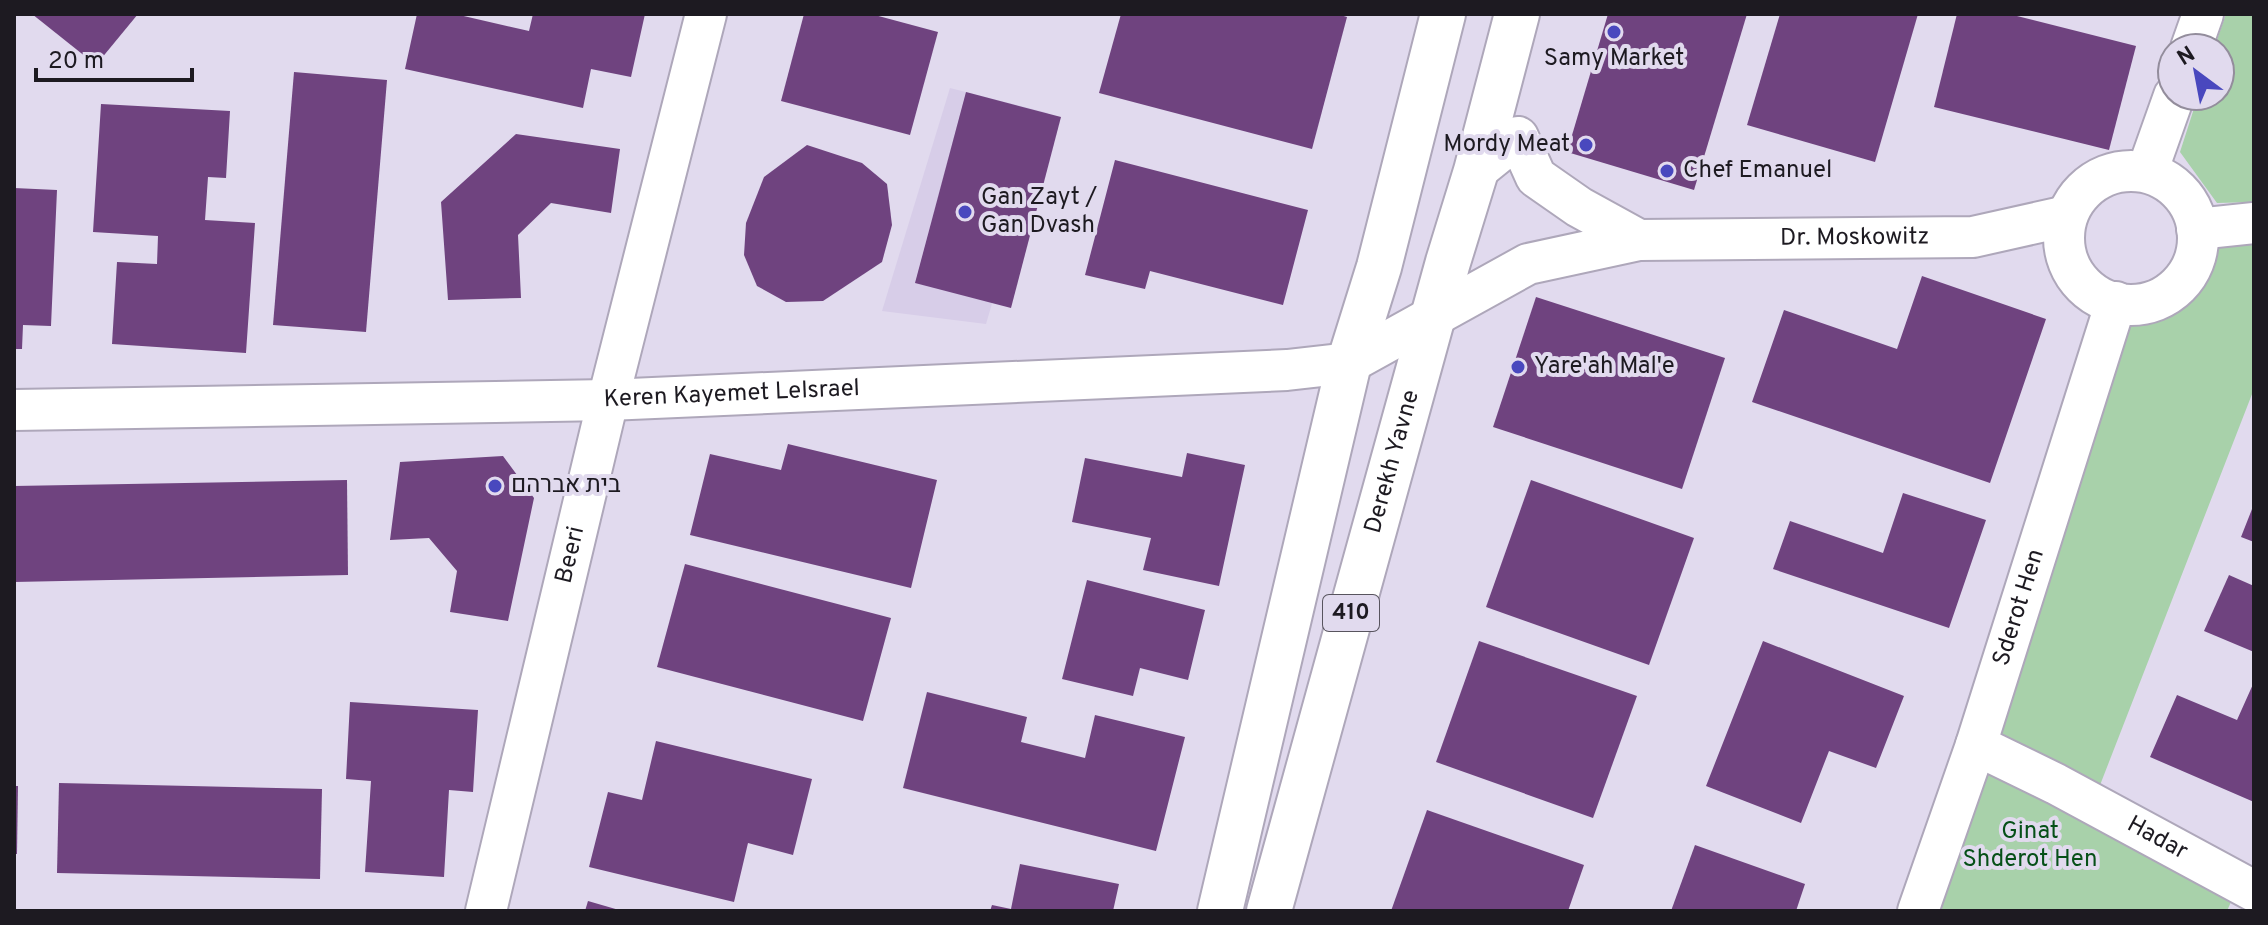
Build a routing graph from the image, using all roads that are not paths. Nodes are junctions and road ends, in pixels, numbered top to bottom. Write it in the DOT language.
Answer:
graph roads {
  1 [pos="706,14"];
  2 [pos="1443,14"];
  3 [pos="1517,14"];
  4 [pos="2168,112"];
  5 [pos="1476,171"];
  6 [pos="2147,172"];
  7 [pos="2067,216"];
  8 [pos="2254,223"];
  9 [pos="2197,229"];
  10 [pos="1639,240"];
  11 [pos="2116,302"];
  12 [pos="1435,315"];
  13 [pos="1349,363"];
  14 [pos="608,400"];
  15 [pos="14,410"];
  16 [pos="1976,745"];
  17 [pos="2254,891"];
  18 [pos="486,911"];
  19 [pos="1220,911"];
  20 [pos="1269,911"];
  21 [pos="1918,911"];
  1 -- 14 [label="street, Beeri"];
  2 -- 13 [label="main road, 410"];
  3 -- 5 [label="main road, Derekh Yavne / 410"];
  4 -- 6 [label="street"];
  5 -- 10 [label="street, Dr. Moskowitz"];
  5 -- 12 [label="main road, Derekh Yavne / 410"];
  6 -- 7 [label="street"];
  6 -- 9 [label="street"];
  7 -- 10 [label="street, Dr. Moskowitz"];
  7 -- 11 [label="street"];
  8 -- 9 [label="street"];
  9 -- 11 [label="street"];
  10 -- 12 [label="street, Dr. Moskowitz"];
  11 -- 16 [label="street, Sderot Hen"];
  12 -- 13 [label="street, Keren Kayemet LeIsrael"];
  12 -- 20 [label="main road, Derekh Yavne / 410"];
  13 -- 14 [label="street, Keren Kayemet LeIsrael"];
  13 -- 19 [label="main road, 410"];
  14 -- 15 [label="street, Keren Kayemet LeIsrael"];
  14 -- 18 [label="street, Beeri"];
  16 -- 17 [label="street, Hadar"];
  16 -- 21 [label="street, Sderot Hen"];
}
